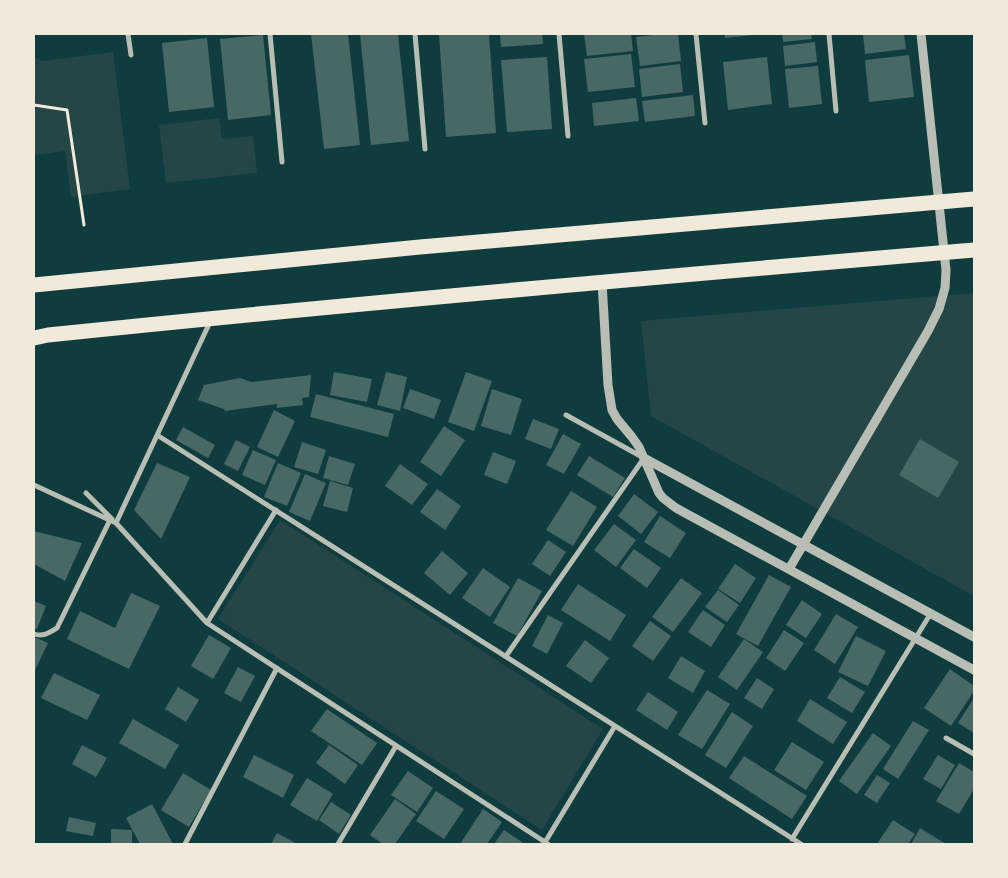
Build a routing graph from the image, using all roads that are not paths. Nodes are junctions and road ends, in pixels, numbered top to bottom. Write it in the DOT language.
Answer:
graph roads {
  1 [pos="128,34"];
  2 [pos="270,34"];
  3 [pos="415,34"];
  4 [pos="559,34"];
  5 [pos="696,34"];
  6 [pos="829,34"];
  7 [pos="921,34"];
  8 [pos="131,56"];
  9 [pos="836,111"];
  10 [pos="705,124"];
  11 [pos="568,136"];
  12 [pos="425,149"];
  13 [pos="282,162"];
  14 [pos="974,199"];
  15 [pos="974,250"];
  16 [pos="602,282"];
  17 [pos="34,285"];
  18 [pos="212,318"];
  19 [pos="34,338"];
  20 [pos="566,415"];
  21 [pos="157,435"];
  22 [pos="644,458"];
  23 [pos="34,485"];
  24 [pos="86,493"];
  25 [pos="276,510"];
  26 [pos="110,520"];
  27 [pos="116,523"];
  28 [pos="804,544"];
  29 [pos="789,569"];
  30 [pos="931,613"];
  31 [pos="207,623"];
  32 [pos="34,634"];
  33 [pos="974,637"];
  34 [pos="916,638"];
  35 [pos="506,656"];
  36 [pos="277,668"];
  37 [pos="974,670"];
  38 [pos="615,726"];
  39 [pos="946,738"];
  40 [pos="396,746"];
  41 [pos="974,754"];
  42 [pos="792,839"];
  43 [pos="185,844"];
  44 [pos="338,844"];
  45 [pos="546,844"];
  46 [pos="801,844"];
  1 -- 8 [label="street"];
  2 -- 13 [label="street"];
  3 -- 12 [label="street"];
  4 -- 11 [label="street"];
  5 -- 10 [label="street"];
  6 -- 9 [label="street"];
  7 -- 28 [label="street"];
  14 -- 17 [label="highway"];
  15 -- 16 [label="highway"];
  16 -- 18 [label="highway"];
  16 -- 22 [label="street"];
  18 -- 19 [label="highway"];
  18 -- 21 [label="street"];
  20 -- 22 [label="street"];
  21 -- 25 [label="street"];
  21 -- 27 [label="street"];
  22 -- 28 [label="street"];
  22 -- 29 [label="street"];
  22 -- 35 [label="street"];
  23 -- 26 [label="street"];
  24 -- 27 [label="street"];
  25 -- 31 [label="street"];
  25 -- 35 [label="street"];
  26 -- 27 [label="street"];
  26 -- 32 [label="street"];
  27 -- 31 [label="street"];
  28 -- 29 [label="street"];
  28 -- 30 [label="street"];
  29 -- 34 [label="street"];
  30 -- 33 [label="street"];
  30 -- 34 [label="street"];
  31 -- 36 [label="street"];
  34 -- 37 [label="street"];
  34 -- 42 [label="street"];
  35 -- 38 [label="street"];
  36 -- 40 [label="street"];
  36 -- 43 [label="street"];
  38 -- 42 [label="street"];
  38 -- 45 [label="street"];
  39 -- 41 [label="street"];
  40 -- 44 [label="street"];
  40 -- 45 [label="street"];
  42 -- 46 [label="street"];
}
